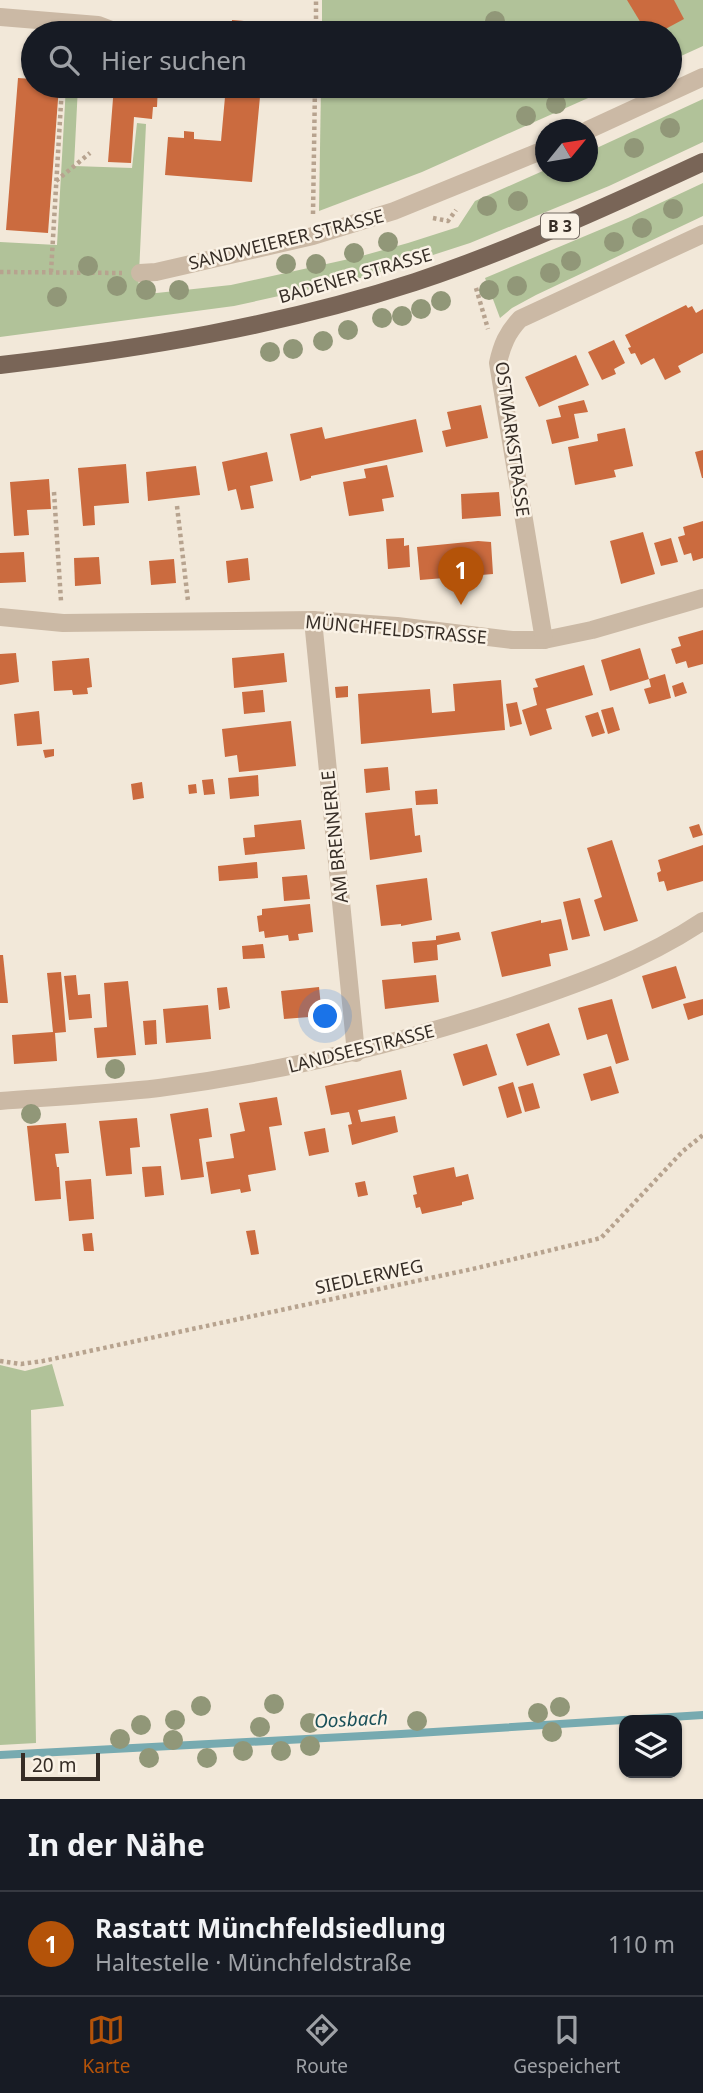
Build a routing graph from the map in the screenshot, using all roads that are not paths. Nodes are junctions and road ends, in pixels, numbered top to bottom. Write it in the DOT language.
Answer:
graph roads {
  1 [pos="0,17"];
  2 [pos="49,21"];
  3 [pos="703,78"];
  4 [pos="682,87"];
  5 [pos="658,98"];
  6 [pos="598,125"];
  7 [pos="535,153"];
  8 [pos="703,162"];
  9 [pos="703,234"];
  10 [pos="140,273"];
  11 [pos="0,365"];
  12 [pos="703,598"];
  13 [pos="0,617"];
  14 [pos="313,621"];
  15 [pos="544,640"];
  16 [pos="703,921"];
  17 [pos="356,1053"];
  18 [pos="0,1101"];
  1 -- 2 [label="street"];
  3 -- 4 [label="street"];
  5 -- 6 [label="street"];
  7 -- 10 [label="street, SANDWEIERER STRASSE"];
  8 -- 11 [label="main road, BADENER STRASSE / B 3"];
  9 -- 15 [label="street, OSTMARKSTRASSE"];
  12 -- 15 [label="street, MÜNCHFELDSTRASSE"];
  13 -- 14 [label="street, MÜNCHFELDSTRASSE"];
  14 -- 15 [label="street, MÜNCHFELDSTRASSE"];
  14 -- 17 [label="street, AM BRENNERLE"];
  16 -- 17 [label="street, LANDSEESTRASSE"];
  17 -- 18 [label="street, LANDSEESTRASSE"];
}
